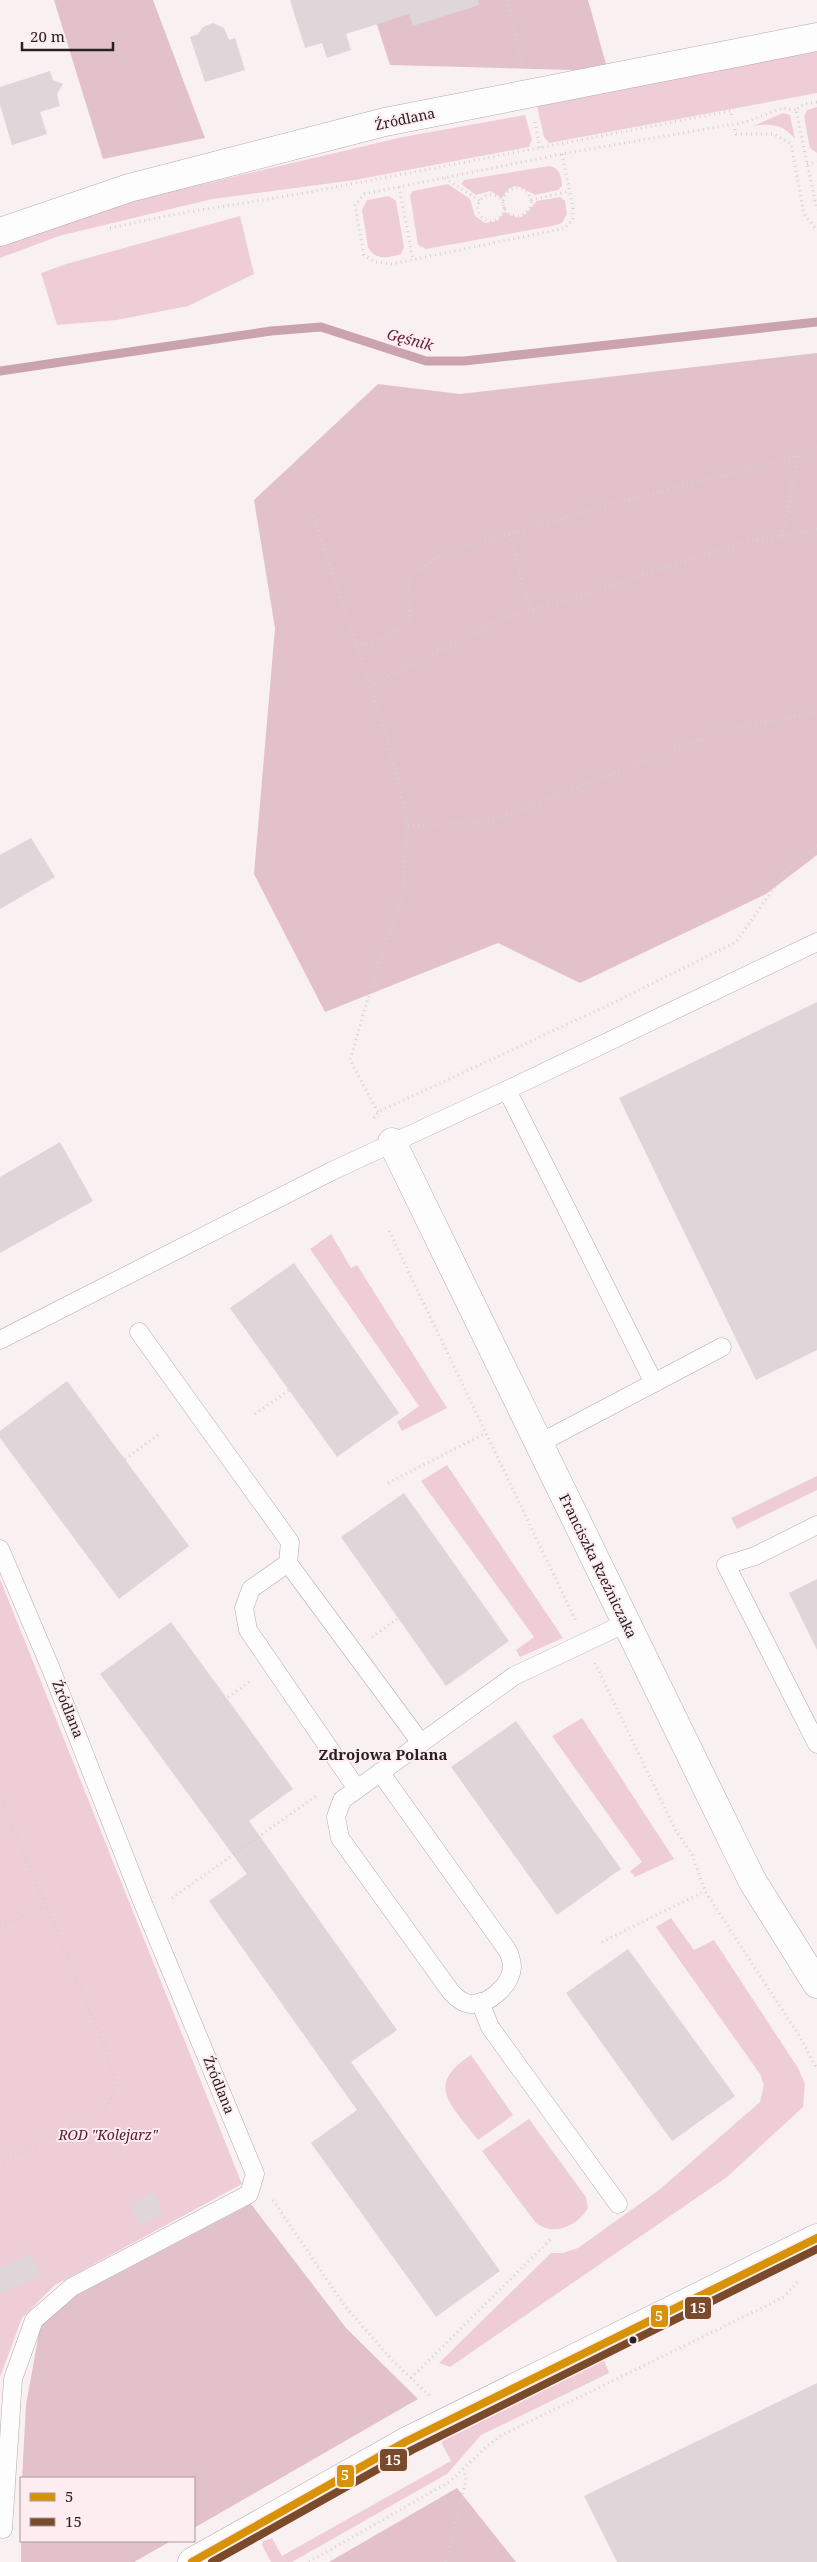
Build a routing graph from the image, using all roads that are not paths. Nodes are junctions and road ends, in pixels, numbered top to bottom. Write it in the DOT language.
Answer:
graph roads {
  1 [pos="817,37"];
  2 [pos="0,232"];
  3 [pos="817,942"];
  4 [pos="507,1090"];
  5 [pos="392,1142"];
  6 [pos="139,1332"];
  7 [pos="0,1340"];
  8 [pos="722,1347"];
  9 [pos="654,1383"];
  10 [pos="538,1444"];
  11 [pos="817,1525"];
  12 [pos="0,1548"];
  13 [pos="288,1563"];
  14 [pos="626,1623"];
  15 [pos="421,1743"];
  16 [pos="817,1744"];
  17 [pos="380,1772"];
  18 [pos="357,1789"];
  19 [pos="817,1984"];
  20 [pos="480,2002"];
  21 [pos="618,2204"];
  22 [pos="817,2238"];
  23 [pos="3,2528"];
  24 [pos="192,2562"];
  1 -- 2 [label="street, Źródlana"];
  3 -- 4 [label="lane"];
  4 -- 5 [label="lane"];
  4 -- 9 [label="lane"];
  5 -- 7 [label="lane"];
  5 -- 10 [label="street, Franciszka Rzeźniczaka"];
  6 -- 13 [label="lane"];
  8 -- 9 [label="lane"];
  9 -- 10 [label="lane"];
  10 -- 14 [label="street, Franciszka Rzeźniczaka"];
  11 -- 16 [label="lane"];
  12 -- 23 [label="lane, Źródlana"];
  13 -- 15 [label="lane"];
  13 -- 18 [label="lane"];
  14 -- 15 [label="lane"];
  14 -- 19 [label="street, Franciszka Rzeźniczaka"];
  15 -- 17 [label="lane"];
  17 -- 18 [label="lane"];
  17 -- 20 [label="lane"];
  18 -- 20 [label="lane"];
  20 -- 21 [label="lane"];
  22 -- 24 [label="street"];
}
